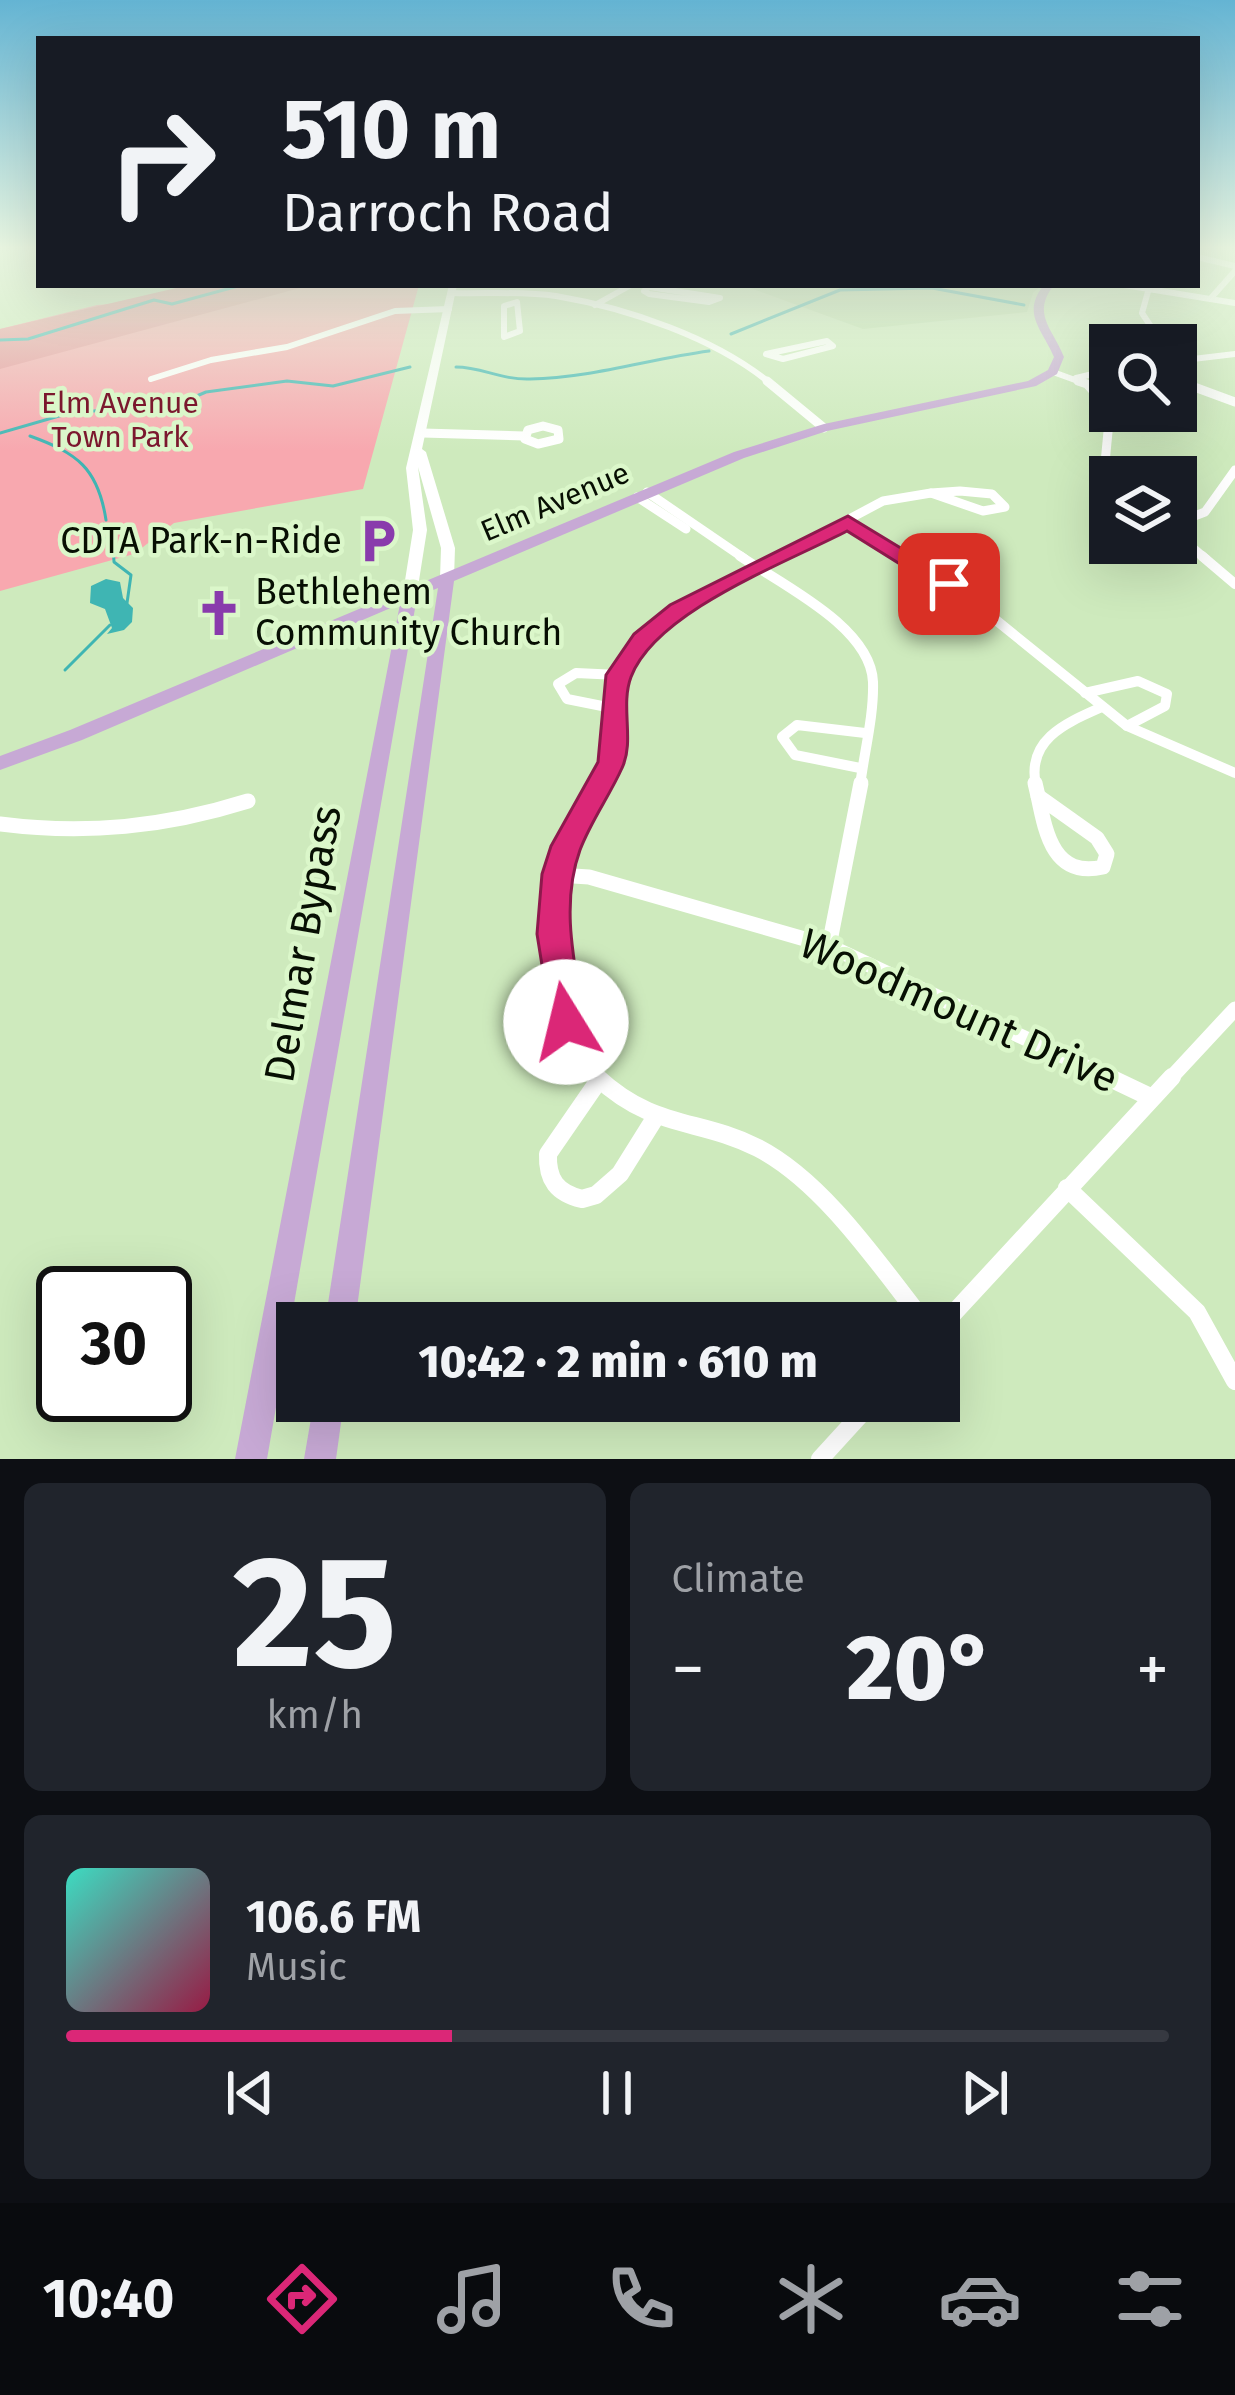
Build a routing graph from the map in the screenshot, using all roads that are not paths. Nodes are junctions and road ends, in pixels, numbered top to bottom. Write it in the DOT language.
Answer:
graph roads {
  1 [pos="383,315"];
  2 [pos="448,315"];
  3 [pos="504,315"];
  4 [pos="521,315"];
  5 [pos="629,315"];
  6 [pos="1037,315"];
  7 [pos="1235,353"];
  8 [pos="770,358"];
  9 [pos="1197,358"];
  10 [pos="746,362"];
  11 [pos="1053,372"];
  12 [pos="1089,375"];
  13 [pos="1076,378"];
  14 [pos="151,379"];
  15 [pos="1089,386"];
  16 [pos="1197,387"];
  17 [pos="1235,401"];
  18 [pos="824,428"];
  19 [pos="524,436"];
  20 [pos="421,439"];
  21 [pos="1235,470"];
  22 [pos="931,493"];
  23 [pos="642,495"];
  24 [pos="424,499"];
  25 [pos="1197,515"];
  26 [pos="848,522"];
  27 [pos="1197,552"];
  28 [pos="757,569"];
  29 [pos="447,578"];
  30 [pos="1235,584"];
  31 [pos="410,593"];
  32 [pos="353,617"];
  33 [pos="403,631"];
  34 [pos="619,675"];
  35 [pos="1085,694"];
  36 [pos="1102,707"];
  37 [pos="611,708"];
  38 [pos="1126,726"];
  39 [pos="865,733"];
  40 [pos="0,763"];
  41 [pos="860,768"];
  42 [pos="1235,773"];
  43 [pos="1038,796"];
  44 [pos="248,801"];
  45 [pos="0,824"];
  46 [pos="557,874"];
  47 [pos="829,946"];
  48 [pos="1235,1009"];
  49 [pos="599,1080"];
  50 [pos="1150,1097"];
  51 [pos="655,1118"];
  52 [pos="1067,1188"];
  53 [pos="343,1302"];
  54 [pos="909,1302"];
  55 [pos="960,1306"];
  56 [pos="1235,1381"];
  57 [pos="325,1422"];
  58 [pos="854,1422"];
  59 [pos="250,1459"];
  60 [pos="320,1459"];
  61 [pos="820,1459"];
  1 -- 14 [label="street"];
  2 -- 20 [label="street, Delmar Bypass"];
  3 -- 4 [label="street"];
  5 -- 10 [label="street"];
  6 -- 11 [label="main road"];
  7 -- 9 [label="street"];
  8 -- 8 [label="street"];
  8 -- 10 [label="street"];
  10 -- 18 [label="street"];
  11 -- 13 [label="street"];
  11 -- 18 [label="main road, Elm Avenue"];
  12 -- 13 [label="street"];
  13 -- 15 [label="street"];
  16 -- 17 [label="street"];
  18 -- 23 [label="main road, Elm Avenue"];
  19 -- 20 [label="street"];
  20 -- 24 [label="street, Delmar Bypass"];
  21 -- 25 [label="street"];
  22 -- 22 [label="street"];
  22 -- 26 [label="street"];
  23 -- 28 [label="street"];
  23 -- 29 [label="main road, Elm Avenue"];
  24 -- 29 [label="street, Delmar Bypass"];
  24 -- 31 [label="street, Delmar Bypass"];
  26 -- 28 [label="street"];
  26 -- 35 [label="street"];
  27 -- 30 [label="street"];
  28 -- 34 [label="street"];
  28 -- 39 [label="street"];
  29 -- 31 [label="main road, Elm Avenue"];
  29 -- 53 [label="main road, Delmar Bypass"];
  31 -- 32 [label="main road, Elm Avenue"];
  31 -- 33 [label="main road, Delmar Bypass"];
  32 -- 33 [label="main road"];
  32 -- 40 [label="main road, Elm Avenue"];
  33 -- 59 [label="main road, Delmar Bypass"];
  34 -- 37 [label="street"];
  34 -- 37 [label="street"];
  35 -- 36 [label="street"];
  35 -- 38 [label="street"];
  36 -- 38 [label="street"];
  36 -- 43 [label="street"];
  37 -- 46 [label="street"];
  38 -- 42 [label="street"];
  39 -- 41 [label="street"];
  39 -- 41 [label="street"];
  41 -- 47 [label="street"];
  43 -- 43 [label="street"];
  44 -- 45 [label="street"];
  46 -- 47 [label="street, Woodmount Drive"];
  46 -- 49 [label="street"];
  47 -- 50 [label="street, Woodmount Drive"];
  48 -- 50 [label="street"];
  49 -- 51 [label="street"];
  49 -- 51 [label="street"];
  50 -- 52 [label="street"];
  51 -- 54 [label="street"];
  52 -- 55 [label="street"];
  52 -- 56 [label="street"];
  57 -- 60 [label="main road"];
  58 -- 61 [label="street"];
}
